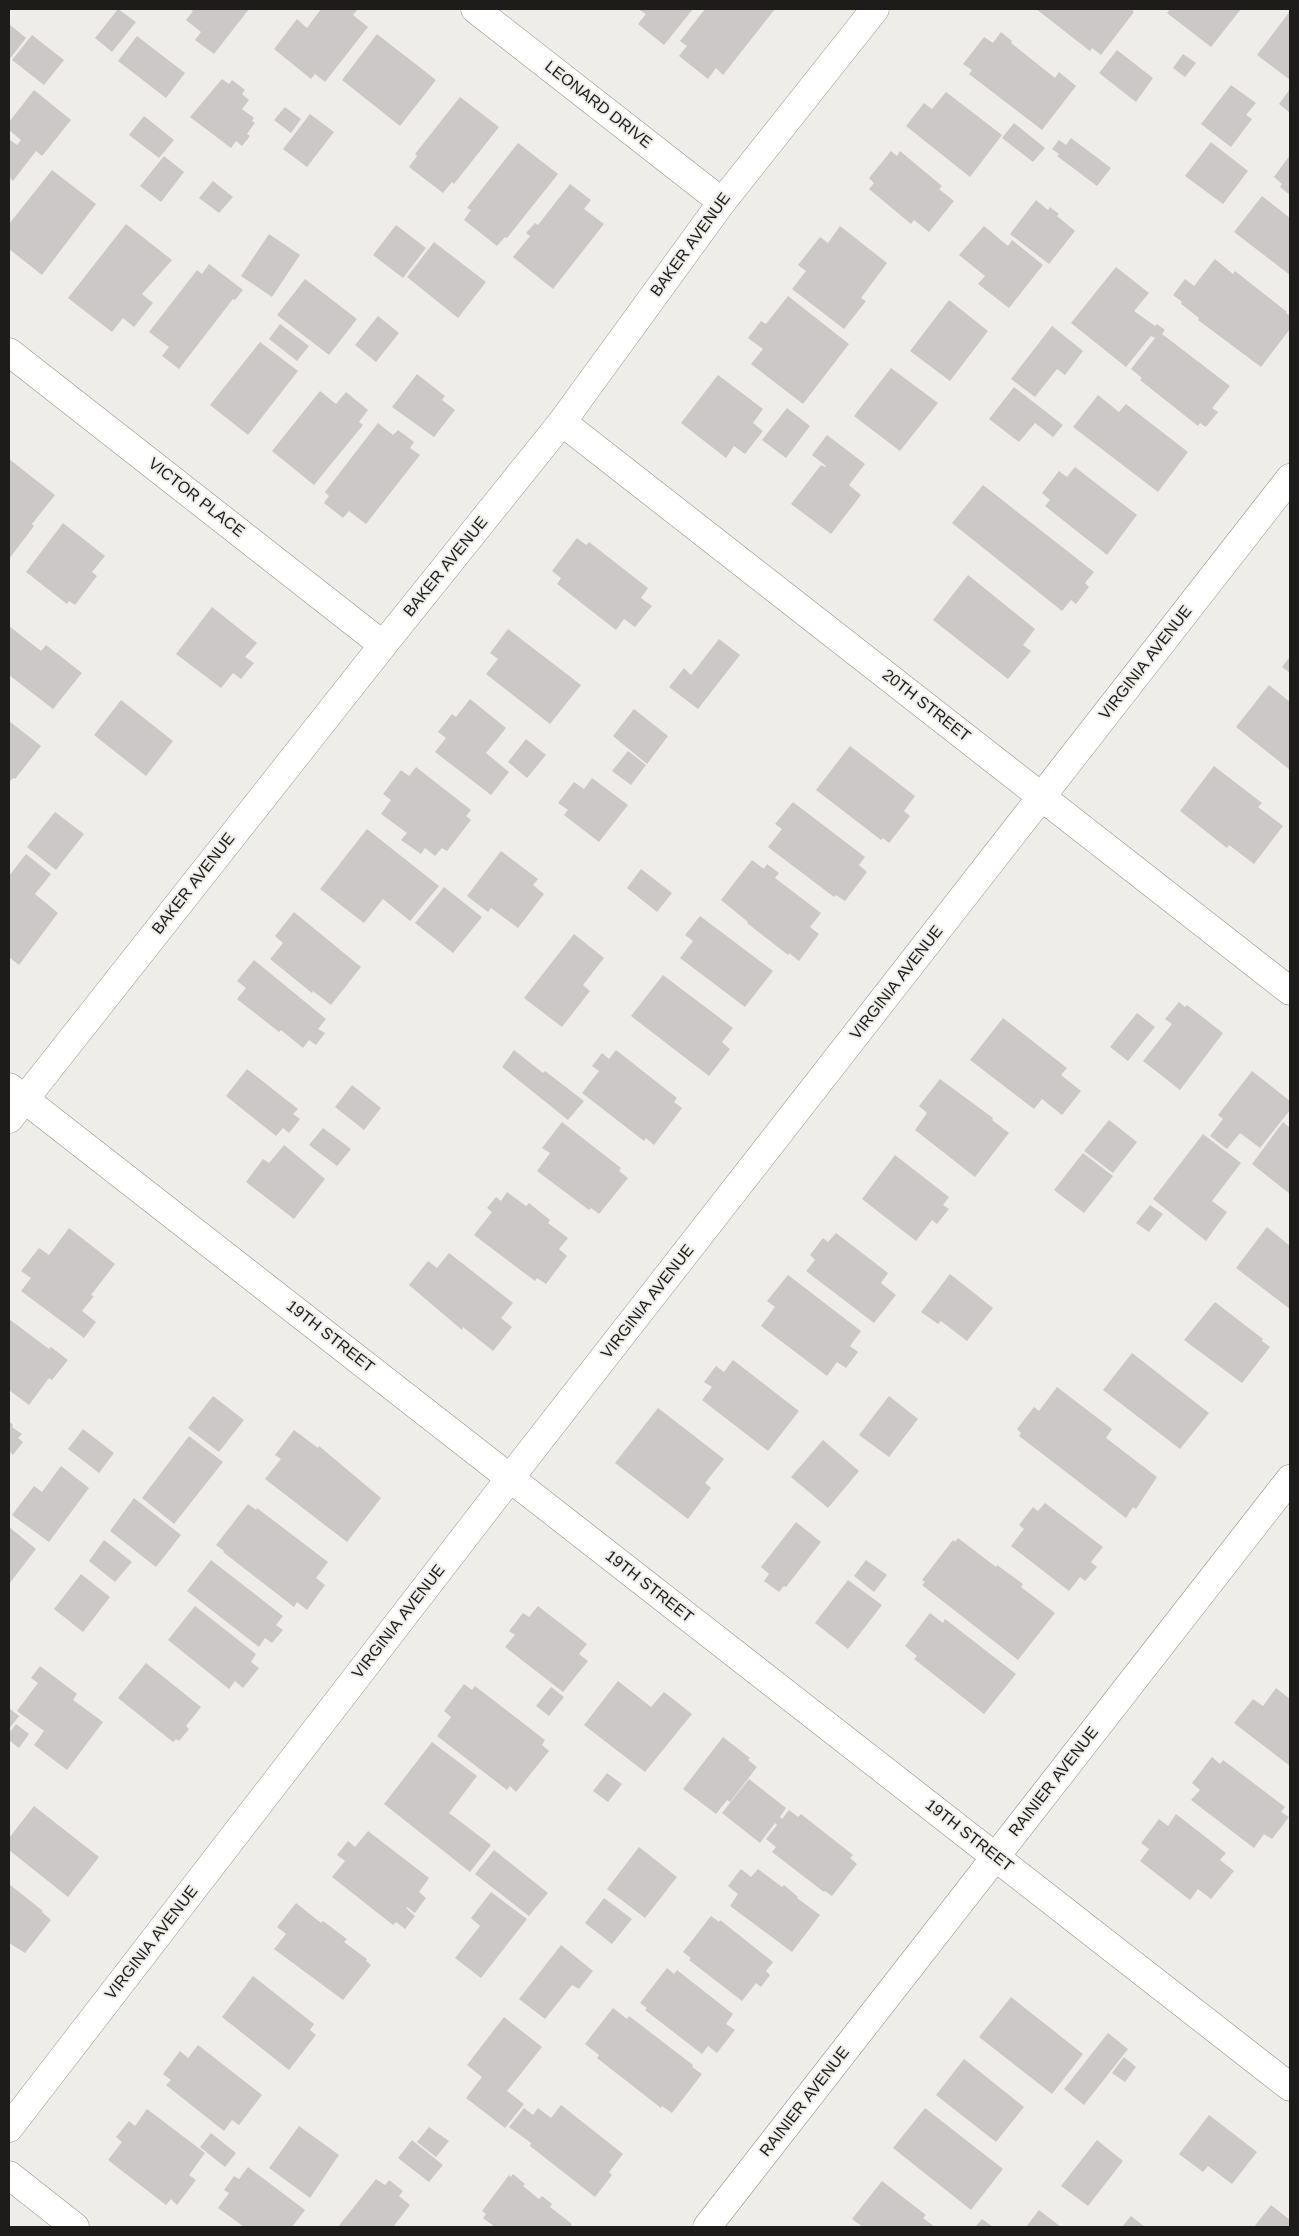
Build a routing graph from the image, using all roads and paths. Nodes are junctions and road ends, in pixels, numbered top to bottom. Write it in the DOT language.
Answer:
graph roads {
  1 [pos="475,9"];
  2 [pos="875,9"];
  3 [pos="722,202"];
  4 [pos="9,352"];
  5 [pos="562,422"];
  6 [pos="1290,478"];
  7 [pos="383,645"];
  8 [pos="1042,797"];
  9 [pos="1290,991"];
  10 [pos="14,1102"];
  11 [pos="510,1478"];
  12 [pos="1290,1479"];
  13 [pos="996,1857"];
  14 [pos="1290,2087"];
  15 [pos="9,2128"];
  16 [pos="9,2176"];
  17 [pos="75,2227"];
  18 [pos="708,2227"];
  1 -- 3 [label="street, LEONARD DRIVE"];
  2 -- 3 [label="street, BAKER AVENUE"];
  3 -- 5 [label="street, BAKER AVENUE"];
  4 -- 7 [label="street, VICTOR PLACE"];
  5 -- 7 [label="street, BAKER AVENUE"];
  5 -- 8 [label="street, 20TH STREET"];
  6 -- 8 [label="street, VIRGINIA AVENUE"];
  7 -- 10 [label="street, BAKER AVENUE"];
  8 -- 9 [label="street, 20TH STREET"];
  8 -- 11 [label="street, VIRGINIA AVENUE"];
  10 -- 11 [label="street, 19TH STREET"];
  11 -- 13 [label="street, 19TH STREET"];
  11 -- 15 [label="street, VIRGINIA AVENUE"];
  12 -- 13 [label="street, RAINIER AVENUE"];
  13 -- 14 [label="street, 19TH STREET"];
  13 -- 18 [label="street, RAINIER AVENUE"];
  16 -- 17 [label="street"];
}
